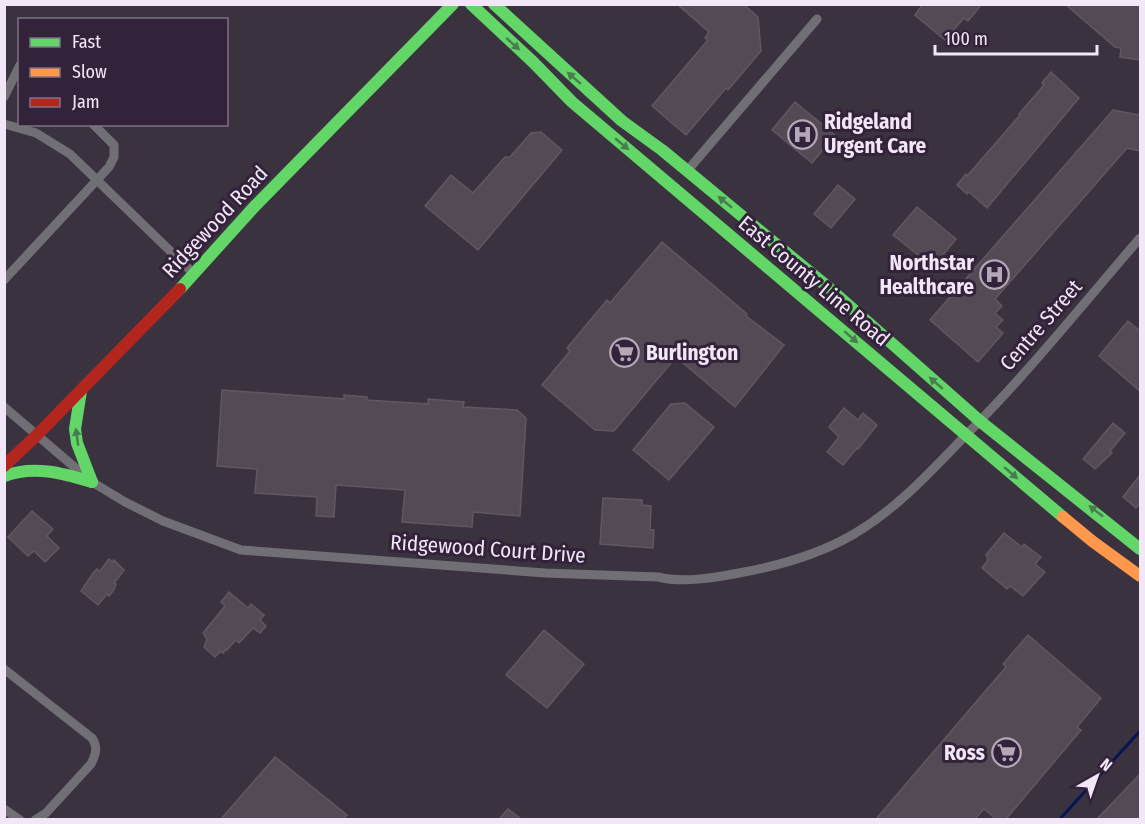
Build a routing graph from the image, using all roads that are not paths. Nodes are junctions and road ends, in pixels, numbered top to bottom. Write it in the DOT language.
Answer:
graph roads {
  1 [pos="453,4"];
  2 [pos="471,4"];
  3 [pos="494,4"];
  4 [pos="817,19"];
  5 [pos="18,69"];
  6 [pos="4,97"];
  7 [pos="4,124"];
  8 [pos="95,126"];
  9 [pos="687,171"];
  10 [pos="98,181"];
  11 [pos="1140,238"];
  12 [pos="194,274"];
  13 [pos="4,280"];
  14 [pos="81,390"];
  15 [pos="4,407"];
  16 [pos="981,422"];
  17 [pos="967,435"];
  18 [pos="36,436"];
  19 [pos="4,466"];
  20 [pos="4,476"];
  21 [pos="92,482"];
  22 [pos="1140,549"];
  23 [pos="1140,576"];
  24 [pos="4,669"];
  25 [pos="4,809"];
  26 [pos="20,819"];
  27 [pos="36,819"];
  1 -- 12 [label="main road, Ridgewood Road"];
  2 -- 17 [label="main road, East County Line Road, one-way"];
  9 -- 3 [label="main road, East County Line Road, one-way"];
  4 -- 9 [label="street"];
  5 -- 6 [label="street"];
  7 -- 10 [label="street"];
  8 -- 10 [label="street"];
  16 -- 9 [label="main road, East County Line Road, one-way"];
  10 -- 12 [label="street"];
  10 -- 13 [label="street"];
  11 -- 16 [label="street, Centre Street"];
  12 -- 14 [label="main road, Ridgewood Road"];
  14 -- 18 [label="main road, Ridgewood Road"];
  21 -- 14 [label="main road, one-way"];
  15 -- 18 [label="street, Ridgewood Court Drive"];
  16 -- 17 [label="street, Centre Street"];
  22 -- 16 [label="main road, East County Line Road, one-way"];
  17 -- 21 [label="street, Ridgewood Court Drive"];
  17 -- 23 [label="main road, East County Line Road, one-way"];
  18 -- 19 [label="main road, Ridgewood Road"];
  18 -- 21 [label="street, Ridgewood Court Drive"];
  20 -- 21 [label="main road"];
  24 -- 27 [label="street"];
  25 -- 26 [label="street"];
}
